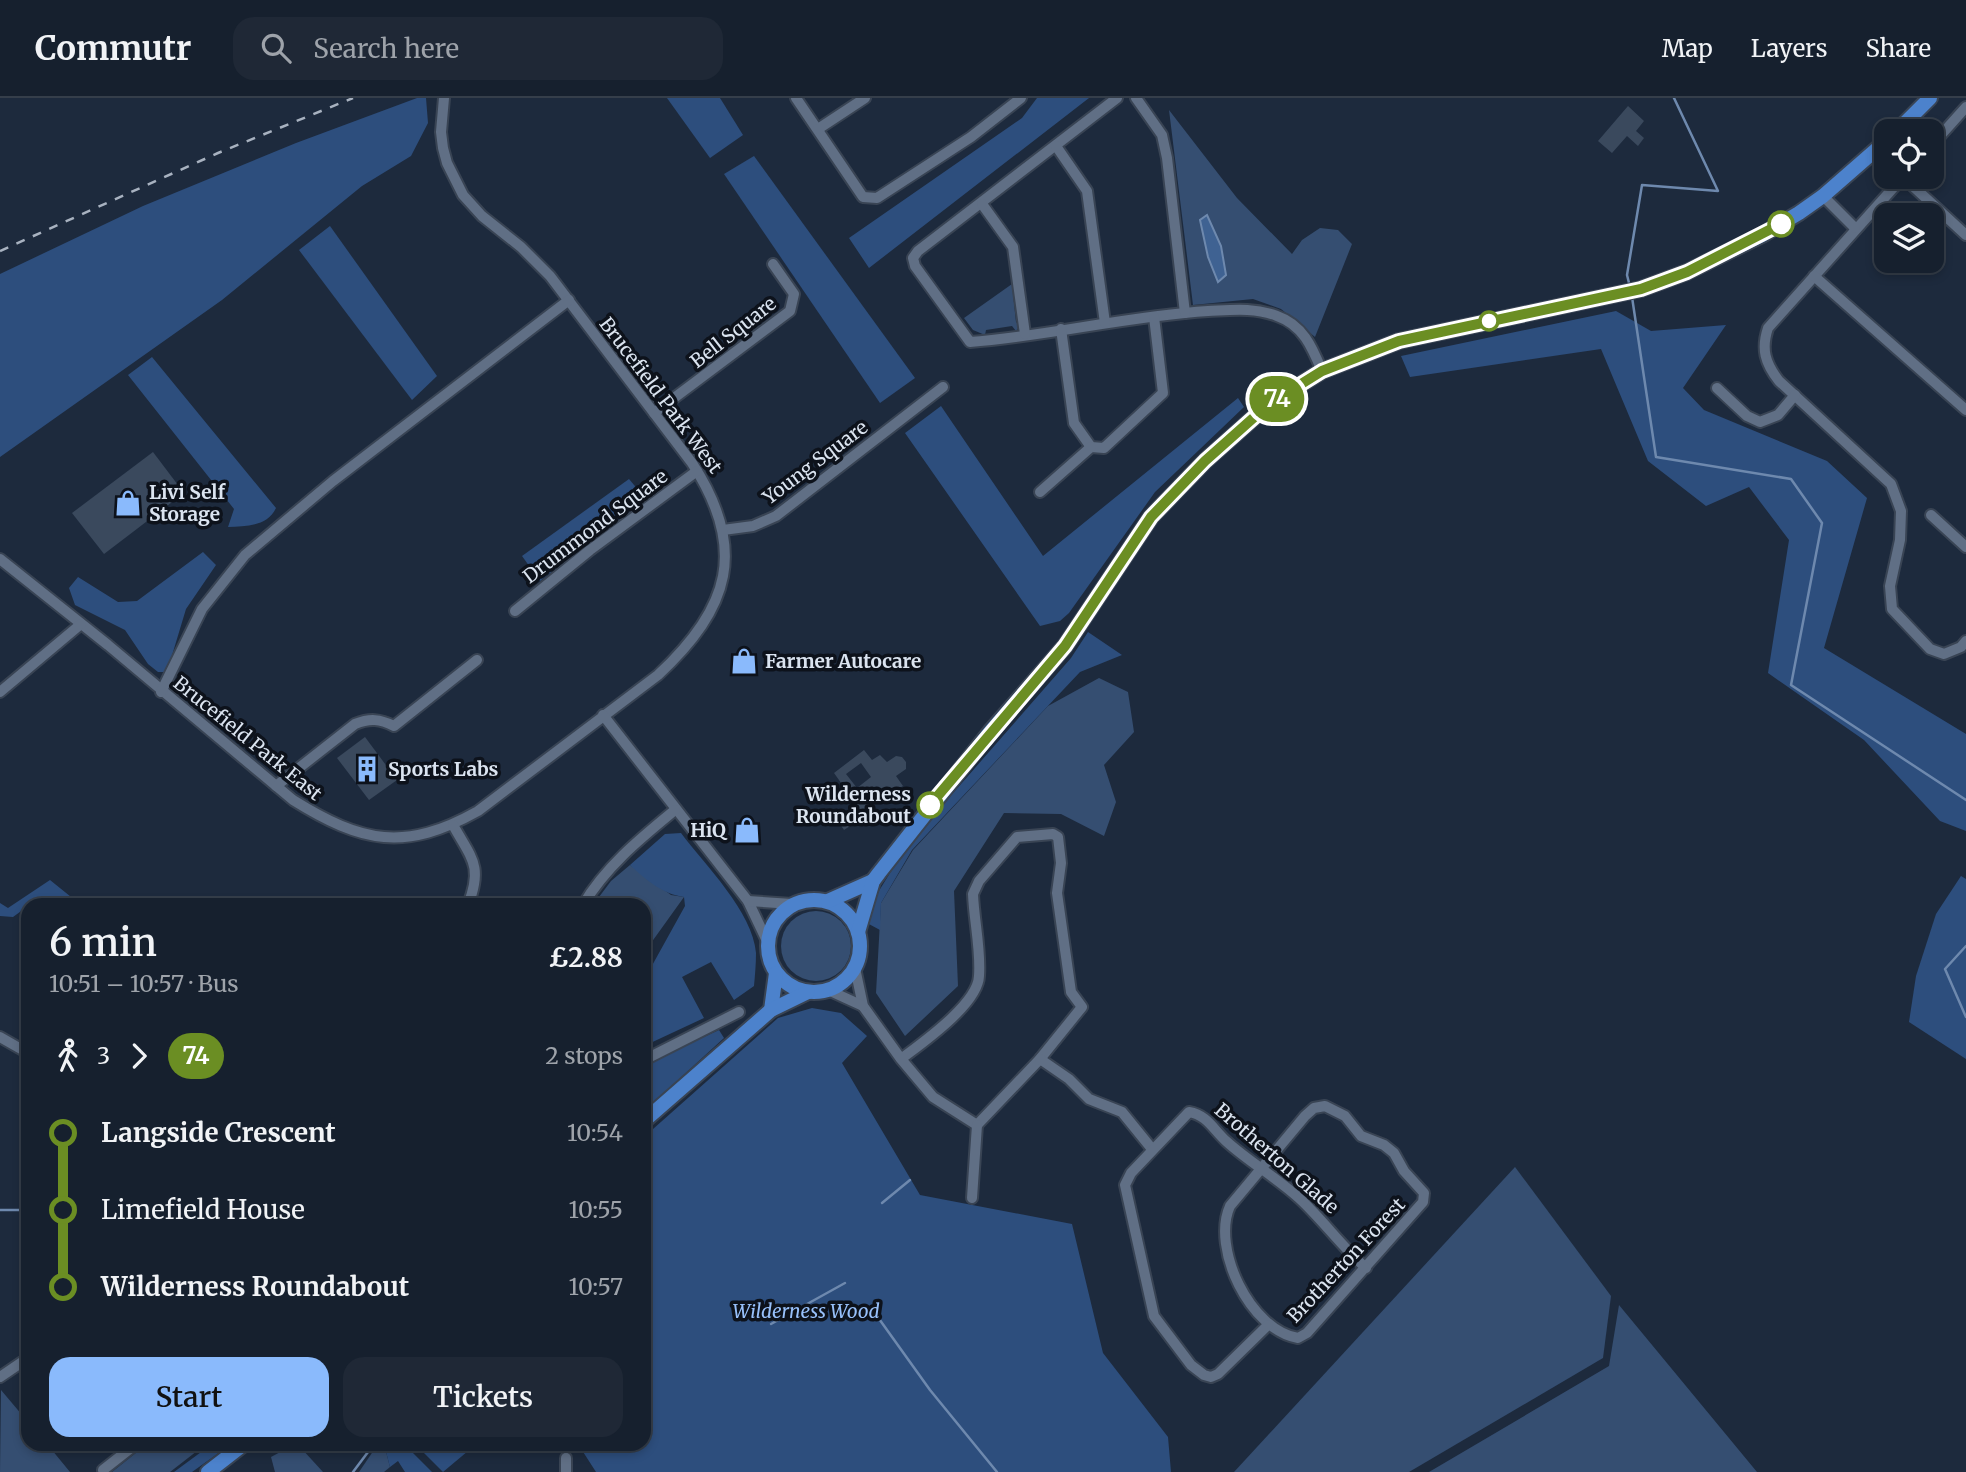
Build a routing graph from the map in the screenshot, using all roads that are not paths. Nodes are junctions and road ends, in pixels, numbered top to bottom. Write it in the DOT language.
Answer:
graph roads {
  1 [pos="444,98"];
  2 [pos="796,98"];
  3 [pos="865,98"];
  4 [pos="1021,98"];
  5 [pos="1117,98"];
  6 [pos="1136,98"];
  7 [pos="1930,98"];
  8 [pos="1966,107"];
  9 [pos="1909,119"];
  10 [pos="818,129"];
  11 [pos="1944,132"];
  12 [pos="1056,146"];
  13 [pos="1874,152"];
  14 [pos="1892,189"];
  15 [pos="1916,189"];
  16 [pos="1823,197"];
  17 [pos="982,204"];
  18 [pos="1855,228"];
  19 [pos="1966,235"];
  20 [pos="773,264"];
  21 [pos="1814,276"];
  22 [pos="569,300"];
  23 [pos="1185,313"];
  24 [pos="1154,317"];
  25 [pos="1105,323"];
  26 [pos="1061,329"];
  27 [pos="1026,334"];
  28 [pos="1322,371"];
  29 [pos="943,387"];
  30 [pos="1717,388"];
  31 [pos="1795,395"];
  32 [pos="1966,410"];
  33 [pos="654,413"];
  34 [pos="1091,447"];
  35 [pos="697,471"];
  36 [pos="1040,492"];
  37 [pos="1931,515"];
  38 [pos="723,530"];
  39 [pos="1966,547"];
  40 [pos="0,559"];
  41 [pos="515,611"];
  42 [pos="81,624"];
  43 [pos="1966,641"];
  44 [pos="477,660"];
  45 [pos="0,692"];
  46 [pos="162,692"];
  47 [pos="603,715"];
  48 [pos="276,786"];
  49 [pos="675,810"];
  50 [pos="453,825"];
  51 [pos="873,881"];
  52 [pos="470,898"];
  53 [pos="588,898"];
  54 [pos="748,901"];
  55 [pos="828,901"];
  56 [pos="792,904"];
  57 [pos="858,932"];
  58 [pos="767,941"];
  59 [pos="855,968"];
  60 [pos="776,973"];
  61 [pos="828,990"];
  62 [pos="808,992"];
  63 [pos="863,1006"];
  64 [pos="771,1010"];
  65 [pos="740,1012"];
  66 [pos="0,1037"];
  67 [pos="21,1050"];
  68 [pos="651,1056"];
  69 [pos="901,1059"];
  70 [pos="1040,1059"];
  71 [pos="651,1115"];
  72 [pos="977,1125"];
  73 [pos="1153,1149"];
  74 [pos="1261,1168"];
  75 [pos="972,1198"];
  76 [pos="1366,1268"];
  77 [pos="1268,1325"];
  78 [pos="21,1362"];
  79 [pos="0,1377"];
  80 [pos="130,1451"];
  81 [pos="235,1451"];
  82 [pos="566,1458"];
  83 [pos="103,1469"];
  84 [pos="208,1472"];
  85 [pos="566,1472"];
  1 -- 22 [label="street, Brucefield Park West"];
  2 -- 10 [label="street"];
  3 -- 10 [label="street"];
  4 -- 10 [label="street"];
  5 -- 12 [label="street"];
  6 -- 23 [label="street"];
  7 -- 9 [label="main road"];
  8 -- 11 [label="street"];
  12 -- 17 [label="street"];
  12 -- 25 [label="street"];
  13 -- 16 [label="main road"];
  14 -- 18 [label="street"];
  15 -- 19 [label="street"];
  16 -- 18 [label="street"];
  16 -- 28 [label="main road"];
  17 -- 27 [label="street"];
  17 -- 27 [label="street"];
  18 -- 21 [label="street"];
  20 -- 33 [label="street, Bell Square"];
  21 -- 31 [label="street"];
  21 -- 32 [label="street"];
  22 -- 33 [label="street, Brucefield Park West"];
  22 -- 46 [label="street"];
  23 -- 24 [label="street"];
  23 -- 28 [label="street"];
  24 -- 25 [label="street"];
  24 -- 34 [label="street"];
  25 -- 26 [label="street"];
  26 -- 27 [label="street"];
  26 -- 34 [label="street"];
  28 -- 51 [label="main road"];
  29 -- 38 [label="street, Young Square"];
  30 -- 31 [label="street"];
  31 -- 43 [label="street"];
  33 -- 35 [label="street, Brucefield Park West"];
  34 -- 36 [label="street"];
  35 -- 38 [label="street, Brucefield Park West"];
  35 -- 41 [label="street, Drummond Square"];
  37 -- 39 [label="street"];
  38 -- 47 [label="street, Brucefield Park West"];
  40 -- 42 [label="street, Brucefield Park East"];
  42 -- 45 [label="street"];
  42 -- 46 [label="street, Brucefield Park East"];
  44 -- 48 [label="street"];
  46 -- 48 [label="street, Brucefield Park East"];
  47 -- 49 [label="street"];
  47 -- 50 [label="street, Brucefield Park East"];
  48 -- 50 [label="street, Brucefield Park East"];
  49 -- 53 [label="street"];
  49 -- 54 [label="street"];
  50 -- 52 [label="street"];
  51 -- 55 [label="main road"];
  51 -- 57 [label="main road"];
  54 -- 56 [label="street"];
  54 -- 58 [label="street"];
  55 -- 56 [label="main road"];
  55 -- 57 [label="main road"];
  56 -- 58 [label="main road"];
  57 -- 59 [label="main road"];
  58 -- 60 [label="main road"];
  59 -- 61 [label="main road"];
  59 -- 63 [label="street"];
  60 -- 62 [label="main road"];
  60 -- 64 [label="main road"];
  61 -- 62 [label="main road"];
  61 -- 63 [label="street"];
  62 -- 64 [label="main road"];
  63 -- 69 [label="street"];
  64 -- 71 [label="main road"];
  65 -- 68 [label="street"];
  66 -- 67 [label="street"];
  69 -- 70 [label="street"];
  69 -- 72 [label="street"];
  70 -- 72 [label="street"];
  70 -- 73 [label="street"];
  72 -- 75 [label="street"];
  73 -- 74 [label="street, Brotherton Glade"];
  73 -- 77 [label="street"];
  74 -- 76 [label="street, Brotherton Glade"];
  74 -- 76 [label="street, Brotherton Forest"];
  74 -- 77 [label="street"];
  76 -- 77 [label="street, Brotherton Forest"];
  78 -- 79 [label="street"];
  80 -- 83 [label="street"];
  81 -- 84 [label="main road"];
  82 -- 85 [label="street"];
}
